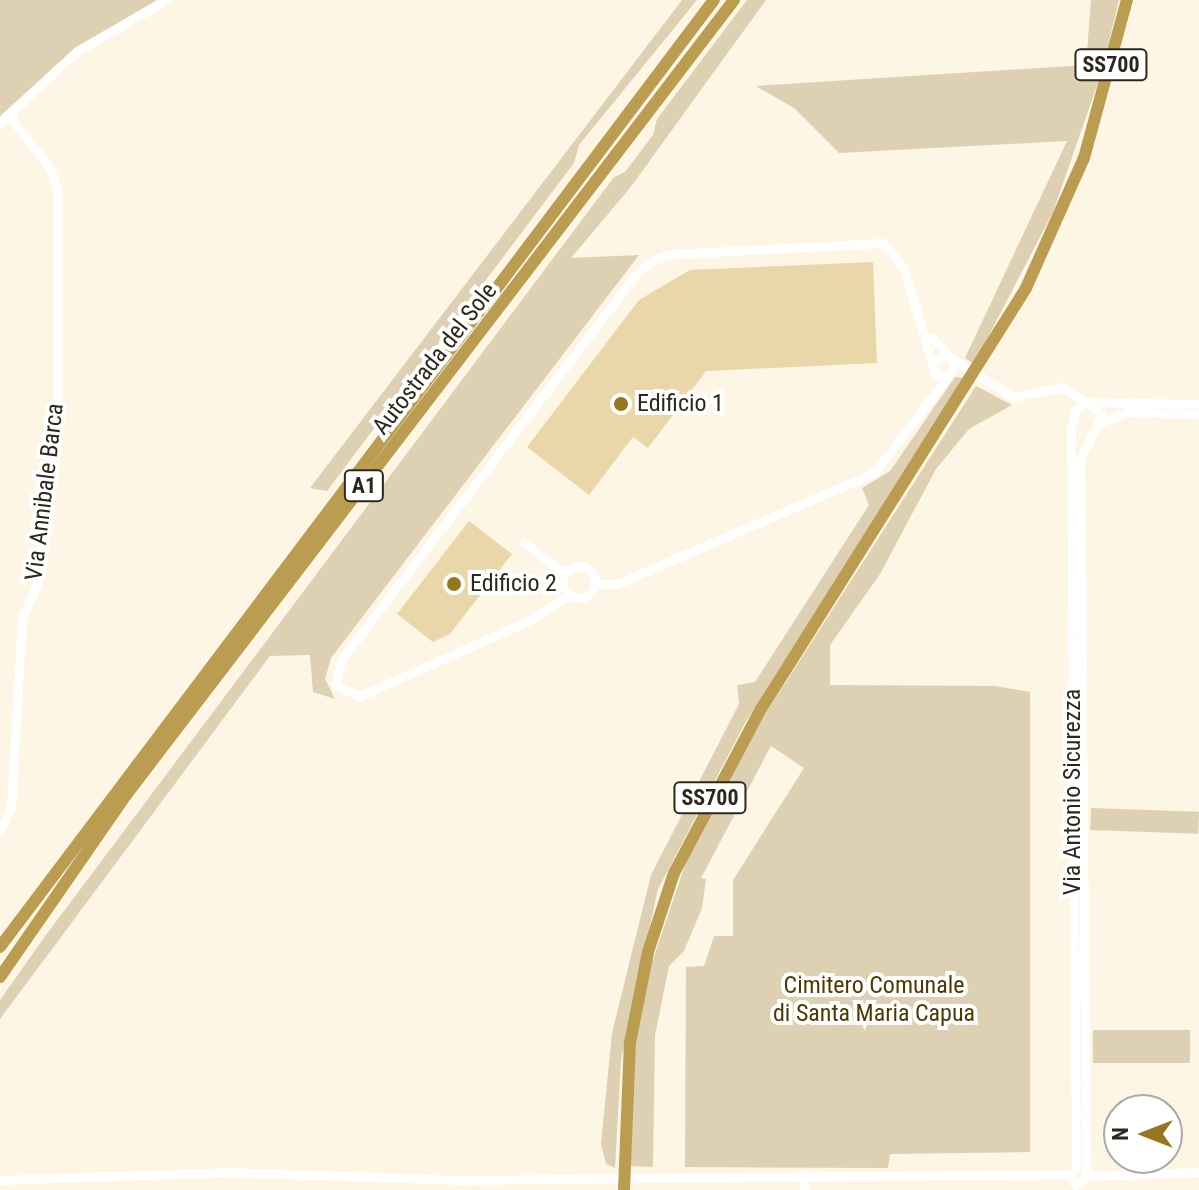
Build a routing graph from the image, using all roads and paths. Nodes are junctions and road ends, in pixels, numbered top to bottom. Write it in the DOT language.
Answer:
graph roads {
  1 [pos="166,0"];
  2 [pos="714,0"];
  3 [pos="734,0"];
  4 [pos="1127,0"];
  5 [pos="8,115"];
  6 [pos="0,123"];
  7 [pos="927,331"];
  8 [pos="950,357"];
  9 [pos="931,366"];
  10 [pos="971,372"];
  11 [pos="950,375"];
  12 [pos="929,396"];
  13 [pos="1088,402"];
  14 [pos="1199,404"];
  15 [pos="1199,414"];
  16 [pos="1075,417"];
  17 [pos="1096,426"];
  18 [pos="524,543"];
  19 [pos="565,573"];
  20 [pos="594,584"];
  21 [pos="570,595"];
  22 [pos="0,831"];
  23 [pos="0,947"];
  24 [pos="0,977"];
  25 [pos="1199,1172"];
  26 [pos="804,1174"];
  27 [pos="0,1180"];
  28 [pos="1079,1180"];
  29 [pos="624,1186"];
  30 [pos="804,1190"];
  1 -- 5 [label="street"];
  2 -- 23 [label="highway, Autostrada del Sole / A1"];
  3 -- 24 [label="highway, Autostrada del Sole / A1"];
  4 -- 29 [label="highway, SS700"];
  5 -- 6 [label="street"];
  5 -- 22 [label="street, Via Annibale Barca"];
  7 -- 8 [label="street"];
  7 -- 9 [label="street"];
  7 -- 21 [label="street"];
  8 -- 9 [label="street"];
  8 -- 10 [label="street"];
  8 -- 11 [label="street"];
  9 -- 11 [label="street"];
  9 -- 12 [label="street"];
  10 -- 11 [label="street"];
  10 -- 13 [label="street"];
  11 -- 12 [label="street"];
  12 -- 20 [label="street"];
  13 -- 14 [label="street"];
  13 -- 16 [label="street"];
  13 -- 17 [label="street"];
  15 -- 17 [label="street"];
  16 -- 17 [label="street"];
  16 -- 28 [label="street, Via Antonio Sicurezza"];
  17 -- 28 [label="street, Via Antonio Sicurezza"];
  18 -- 19 [label="street"];
  19 -- 20 [label="street"];
  19 -- 21 [label="street"];
  20 -- 21 [label="street"];
  25 -- 28 [label="street"];
  26 -- 27 [label="street"];
  26 -- 28 [label="street"];
  26 -- 30 [label="street"];
}
